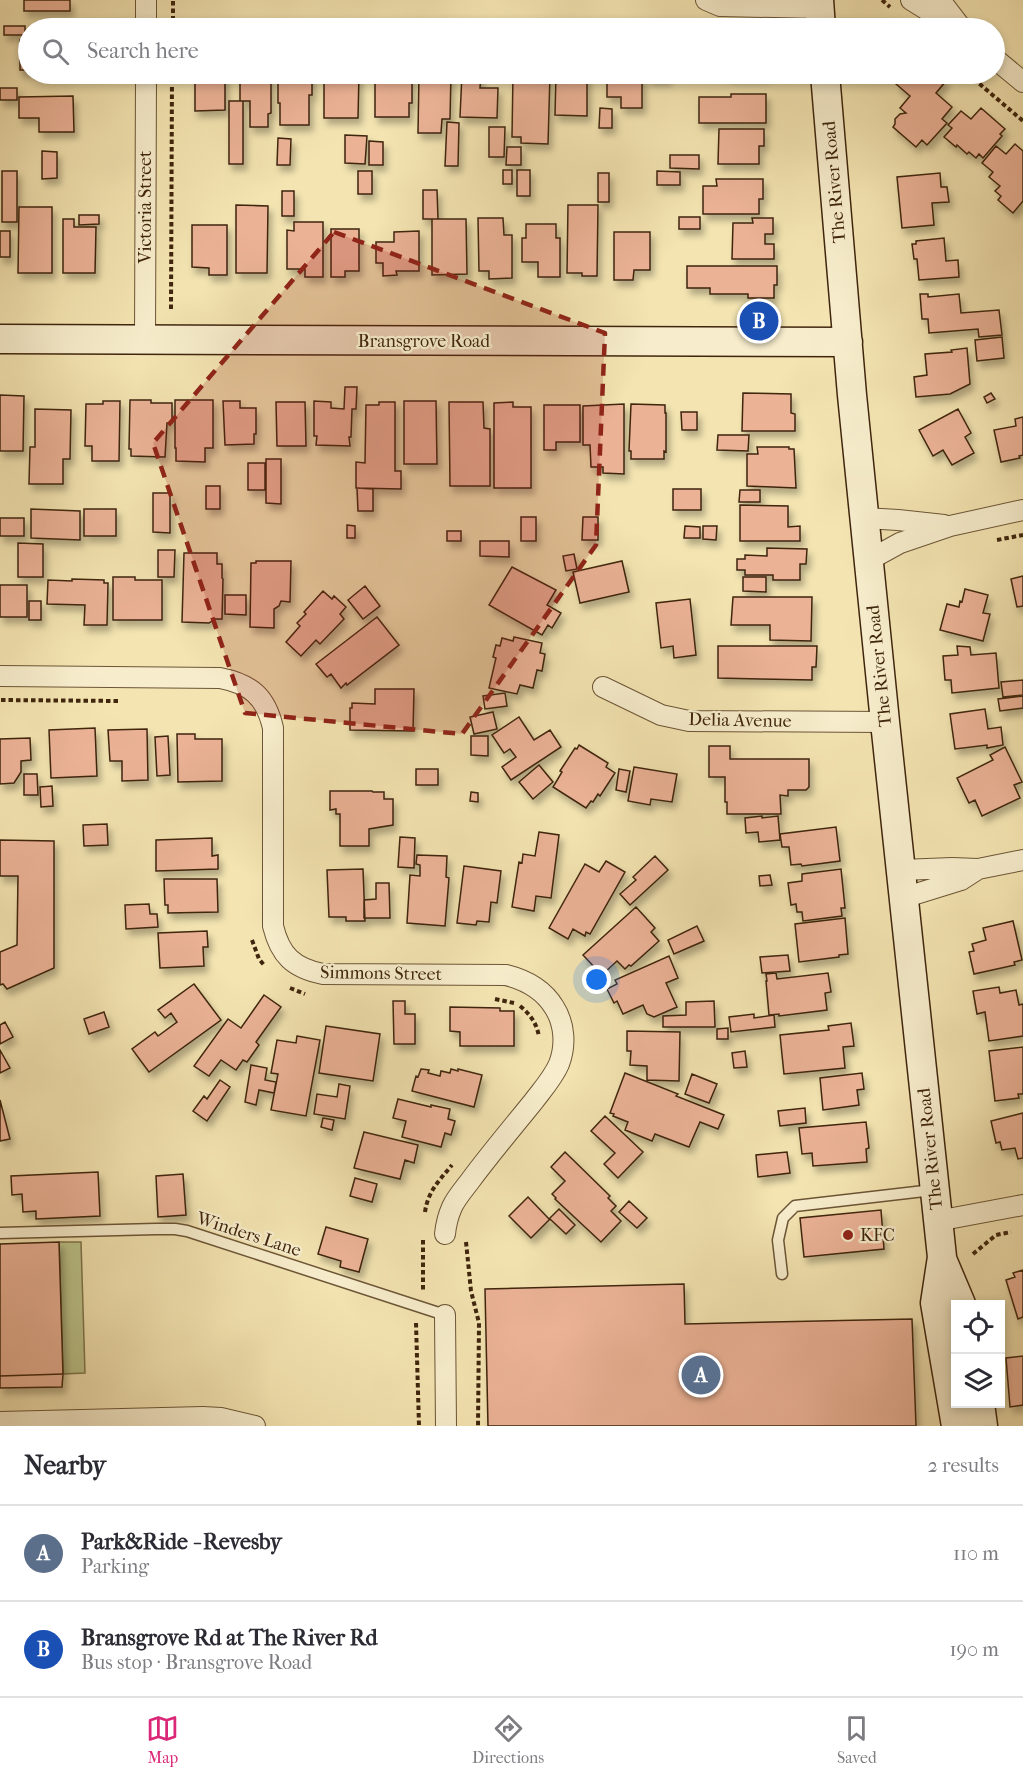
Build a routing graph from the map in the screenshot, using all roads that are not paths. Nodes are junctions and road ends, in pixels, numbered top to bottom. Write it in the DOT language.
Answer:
graph roads {
  1 [pos="146,0"];
  2 [pos="706,0"];
  3 [pos="911,0"];
  4 [pos="940,0"];
  5 [pos="820,12"];
  6 [pos="146,18"];
  7 [pos="940,18"];
  8 [pos="954,18"];
  9 [pos="1005,67"];
  10 [pos="1023,82"];
  11 [pos="146,84"];
  12 [pos="826,84"];
  13 [pos="0,339"];
  14 [pos="145,340"];
  15 [pos="848,342"];
  16 [pos="1023,510"];
  17 [pos="865,518"];
  18 [pos="950,526"];
  19 [pos="869,560"];
  20 [pos="0,676"];
  21 [pos="603,687"];
  22 [pos="885,722"];
  23 [pos="1023,860"];
  24 [pos="978,869"];
  25 [pos="900,870"];
  26 [pos="903,898"];
  27 [pos="934,1190"];
  28 [pos="1023,1205"];
  29 [pos="937,1221"];
  30 [pos="0,1233"];
  31 [pos="445,1234"];
  32 [pos="942,1257"];
  33 [pos="782,1274"];
  34 [pos="959,1300"];
  35 [pos="445,1315"];
  36 [pos="981,1408"];
  37 [pos="0,1422"];
  38 [pos="221,1422"];
  39 [pos="255,1426"];
  40 [pos="446,1426"];
  41 [pos="956,1426"];
  42 [pos="983,1426"];
  1 -- 6 [label="street"];
  2 -- 5 [label="street"];
  3 -- 7 [label="street"];
  4 -- 8 [label="street"];
  9 -- 10 [label="street"];
  11 -- 14 [label="street, Victoria Street"];
  12 -- 15 [label="main road, The River Road"];
  13 -- 14 [label="main road, Bransgrove Road"];
  14 -- 15 [label="main road, Bransgrove Road"];
  15 -- 17 [label="main road, The River Road"];
  16 -- 18 [label="street"];
  17 -- 18 [label="street"];
  17 -- 19 [label="main road, The River Road"];
  18 -- 19 [label="street"];
  19 -- 22 [label="main road, The River Road"];
  20 -- 31 [label="street, Simmons Street"];
  21 -- 22 [label="street, Delia Avenue"];
  22 -- 25 [label="main road, The River Road"];
  23 -- 24 [label="street"];
  24 -- 25 [label="street"];
  24 -- 26 [label="street"];
  25 -- 26 [label="main road, The River Road"];
  26 -- 27 [label="main road, The River Road"];
  27 -- 29 [label="main road, The River Road"];
  27 -- 33 [label="lane"];
  28 -- 29 [label="street"];
  29 -- 32 [label="main road, The River Road"];
  30 -- 35 [label="lane, Winders Lane"];
  32 -- 34 [label="main road, The River Road"];
  32 -- 41 [label="main road, The River Road"];
  35 -- 40 [label="street"];
  36 -- 42 [label="main road"];
  37 -- 38 [label="street"];
  38 -- 39 [label="street"];
}
